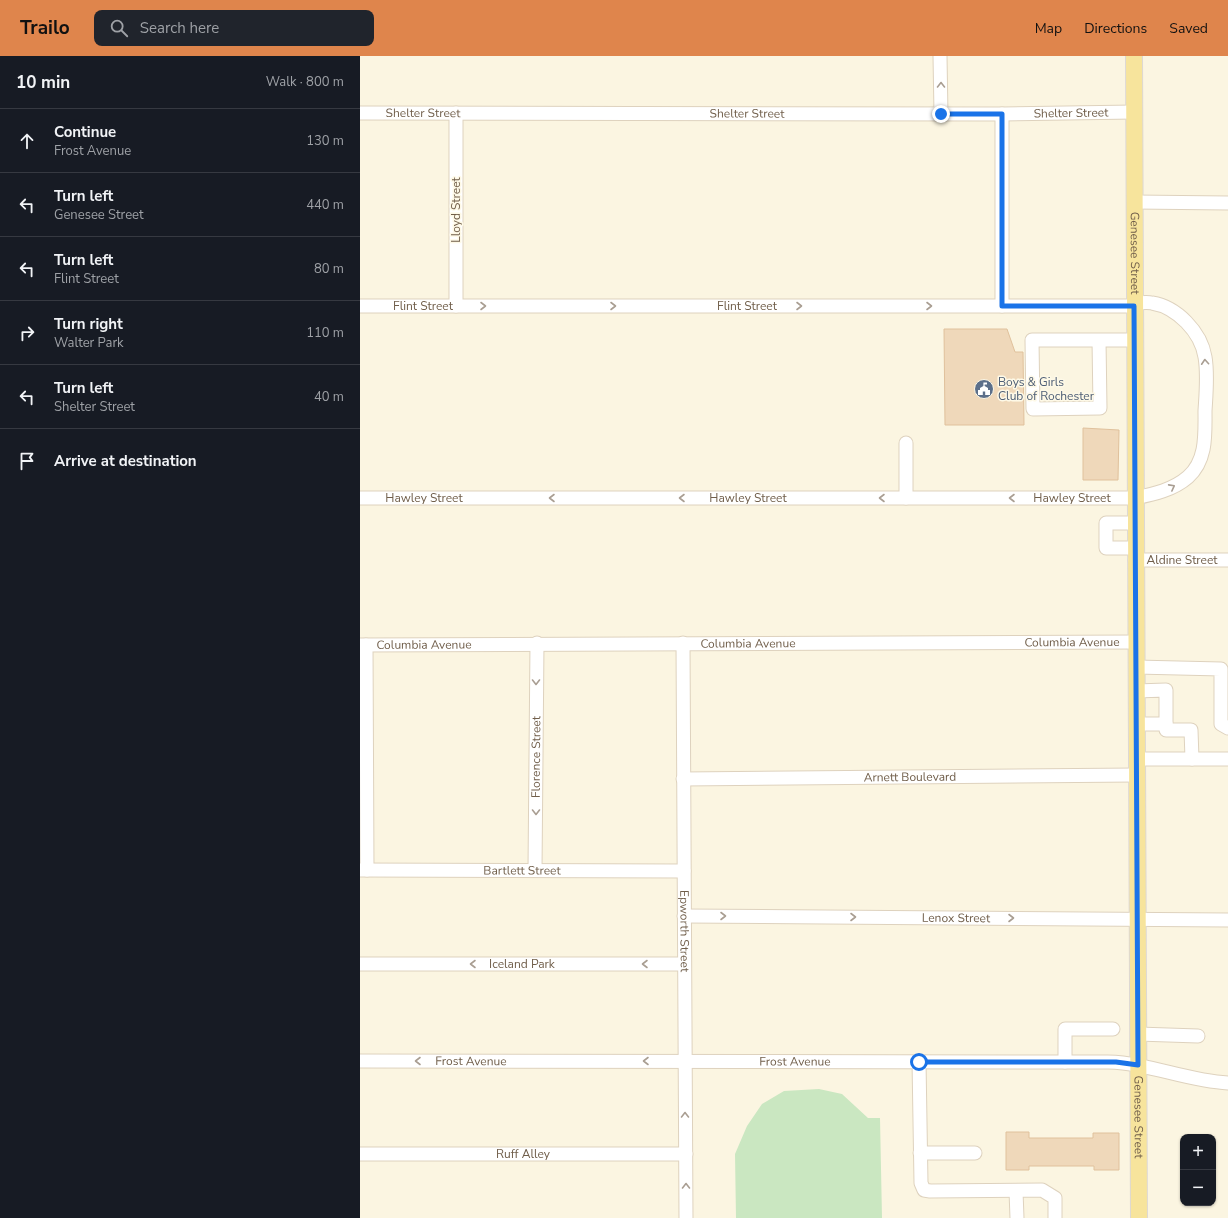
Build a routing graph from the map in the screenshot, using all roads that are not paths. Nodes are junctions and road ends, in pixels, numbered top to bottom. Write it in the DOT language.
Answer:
graph roads {
  1 [pos="940,56"];
  2 [pos="1134,56"];
  3 [pos="1134,112"];
  4 [pos="360,113"];
  5 [pos="456,113"];
  6 [pos="941,114"];
  7 [pos="1002,114"];
  8 [pos="1134,202"];
  9 [pos="1228,203"];
  10 [pos="1134,304"];
  11 [pos="360,306"];
  12 [pos="456,306"];
  13 [pos="1002,306"];
  14 [pos="1099,340"];
  15 [pos="1134,340"];
  16 [pos="906,443"];
  17 [pos="360,498"];
  18 [pos="906,498"];
  19 [pos="1135,498"];
  20 [pos="1135,523"];
  21 [pos="1135,554"];
  22 [pos="1228,560"];
  23 [pos="1136,642"];
  24 [pos="537,643"];
  25 [pos="682,643"];
  26 [pos="363,645"];
  27 [pos="1136,667"];
  28 [pos="1136,691"];
  29 [pos="1136,724"];
  30 [pos="1166,724"];
  31 [pos="1228,728"];
  32 [pos="1136,759"];
  33 [pos="1192,759"];
  34 [pos="1228,759"];
  35 [pos="1136,775"];
  36 [pos="683,779"];
  37 [pos="363,870"];
  38 [pos="536,870"];
  39 [pos="684,871"];
  40 [pos="684,916"];
  41 [pos="1137,919"];
  42 [pos="1228,920"];
  43 [pos="360,964"];
  44 [pos="684,964"];
  45 [pos="1113,1029"];
  46 [pos="1138,1034"];
  47 [pos="1198,1036"];
  48 [pos="360,1061"];
  49 [pos="685,1062"];
  50 [pos="919,1062"];
  51 [pos="1065,1062"];
  52 [pos="1138,1065"];
  53 [pos="1228,1083"];
  54 [pos="920,1153"];
  55 [pos="975,1153"];
  56 [pos="360,1154"];
  57 [pos="686,1154"];
  58 [pos="1016,1191"];
  59 [pos="686,1218"];
  60 [pos="1017,1218"];
  61 [pos="1055,1218"];
  62 [pos="1139,1218"];
  6 -- 1 [label="street, one-way"];
  2 -- 3 [label="main road, Genesee Street"];
  3 -- 7 [label="street, Shelter Street"];
  3 -- 8 [label="main road, Genesee Street"];
  4 -- 5 [label="street, Shelter Street"];
  5 -- 6 [label="street, Shelter Street"];
  5 -- 12 [label="street, Lloyd Street"];
  6 -- 7 [label="street, Shelter Street"];
  7 -- 13 [label="street"];
  8 -- 9 [label="street"];
  8 -- 10 [label="main road, Genesee Street"];
  10 -- 13 [label="street, Flint Street"];
  10 -- 15 [label="main road, Genesee Street"];
  19 -- 10 [label="street, Hawley Street, one-way"];
  11 -- 12 [label="street, Flint Street"];
  12 -- 13 [label="street, Flint Street, one-way"];
  14 -- 14 [label="street"];
  14 -- 15 [label="street"];
  15 -- 19 [label="main road, Genesee Street"];
  16 -- 18 [label="street"];
  18 -- 17 [label="street, Hawley Street, one-way"];
  19 -- 18 [label="street, Hawley Street, one-way"];
  19 -- 20 [label="main road, Genesee Street"];
  20 -- 21 [label="main road, Genesee Street"];
  20 -- 21 [label="street, Aldine Street"];
  21 -- 22 [label="street, Aldine Street"];
  21 -- 23 [label="main road, Genesee Street"];
  23 -- 25 [label="street, Columbia Avenue"];
  23 -- 27 [label="main road, Genesee Street"];
  24 -- 25 [label="street, Columbia Avenue"];
  24 -- 26 [label="street, Columbia Avenue"];
  24 -- 38 [label="street, Florence Street, one-way"];
  25 -- 36 [label="street, Epworth Street"];
  26 -- 37 [label="street"];
  27 -- 28 [label="main road, Genesee Street"];
  27 -- 31 [label="street"];
  28 -- 29 [label="main road, Genesee Street"];
  28 -- 30 [label="street"];
  29 -- 30 [label="street"];
  29 -- 32 [label="main road, Genesee Street"];
  30 -- 33 [label="street"];
  32 -- 33 [label="street"];
  32 -- 35 [label="main road, Genesee Street"];
  33 -- 34 [label="street"];
  35 -- 36 [label="street, Arnett Boulevard"];
  35 -- 41 [label="main road, Genesee Street"];
  36 -- 39 [label="street, Epworth Street"];
  37 -- 38 [label="street, Bartlett Street"];
  38 -- 39 [label="street, Bartlett Street"];
  39 -- 40 [label="street, Epworth Street"];
  40 -- 41 [label="street, Lenox Street, one-way"];
  40 -- 44 [label="street, Epworth Street"];
  41 -- 42 [label="street, Lenox Street"];
  41 -- 46 [label="main road, Genesee Street"];
  44 -- 43 [label="street, Iceland Park, one-way"];
  44 -- 49 [label="street, Epworth Street"];
  45 -- 51 [label="street"];
  46 -- 47 [label="street"];
  46 -- 52 [label="main road, Genesee Street"];
  49 -- 48 [label="street, Frost Avenue, one-way"];
  49 -- 50 [label="street, Frost Avenue"];
  57 -- 49 [label="street, Epworth Street, one-way"];
  50 -- 51 [label="street, Frost Avenue"];
  50 -- 54 [label="street"];
  51 -- 52 [label="street, Frost Avenue"];
  52 -- 53 [label="street, Frost Avenue"];
  52 -- 62 [label="main road, Genesee Street"];
  54 -- 55 [label="street"];
  54 -- 58 [label="street"];
  56 -- 57 [label="street, Ruff Alley"];
  59 -- 57 [label="street, Epworth Street, one-way"];
  58 -- 60 [label="street"];
  58 -- 61 [label="street"];
}
